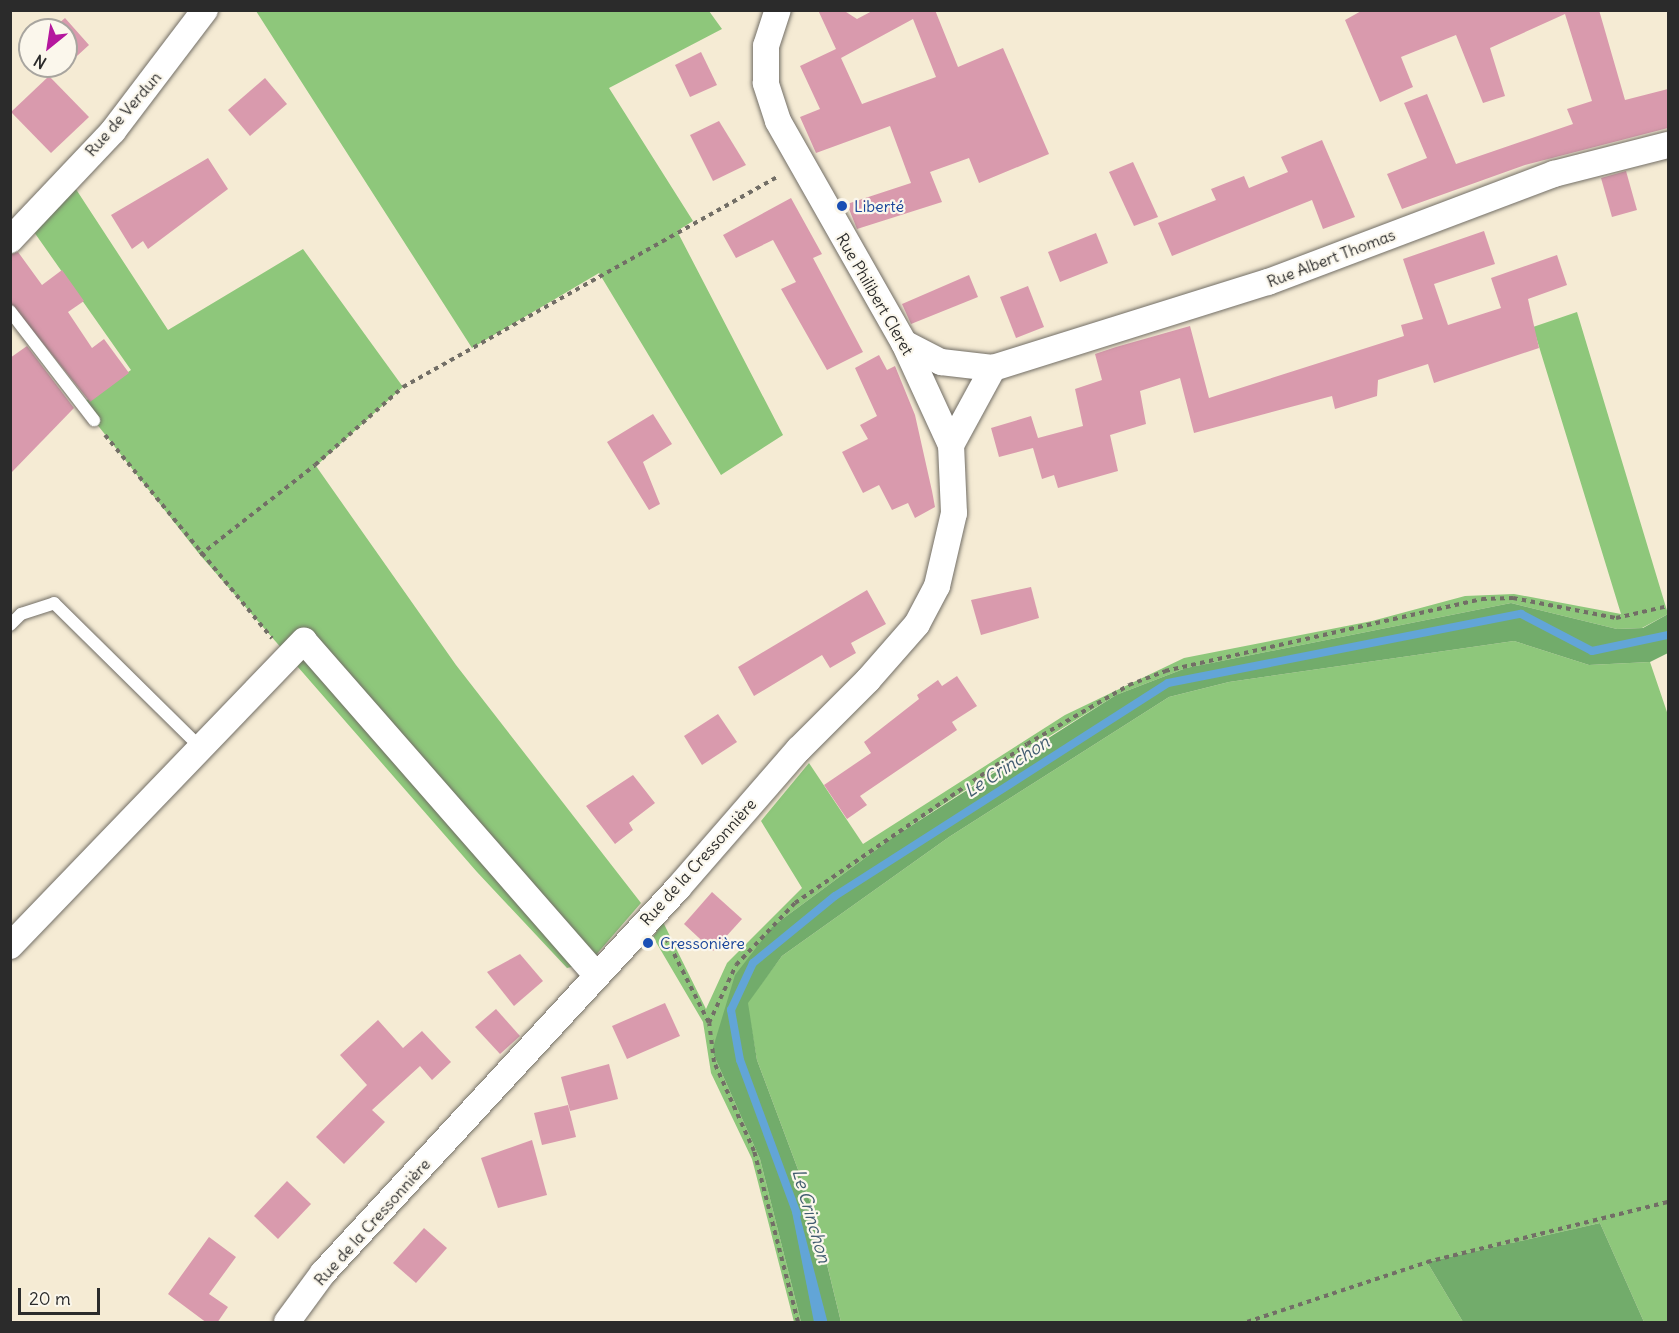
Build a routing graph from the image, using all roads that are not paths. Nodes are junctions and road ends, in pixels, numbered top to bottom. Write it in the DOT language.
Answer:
graph roads {
  1 [pos="206,10"];
  2 [pos="778,10"];
  3 [pos="1668,145"];
  4 [pos="10,240"];
  5 [pos="10,311"];
  6 [pos="904,343"];
  7 [pos="993,368"];
  8 [pos="94,420"];
  9 [pos="951,445"];
  10 [pos="10,626"];
  11 [pos="199,746"];
  12 [pos="10,946"];
  13 [pos="596,974"];
  14 [pos="287,1323"];
  1 -- 4 [label="street, Rue de Verdun"];
  2 -- 6 [label="street, Rue Philibert Cleret"];
  3 -- 7 [label="street, Rue Albert Thomas"];
  5 -- 8 [label="lane"];
  6 -- 7 [label="street, Rue Albert Thomas"];
  6 -- 9 [label="street, Rue Philibert Cleret"];
  7 -- 9 [label="street"];
  9 -- 13 [label="street, Rue de la Cressonnière"];
  10 -- 11 [label="lane"];
  11 -- 12 [label="street"];
  11 -- 13 [label="street"];
  13 -- 14 [label="street, Rue de la Cressonnière"];
}
